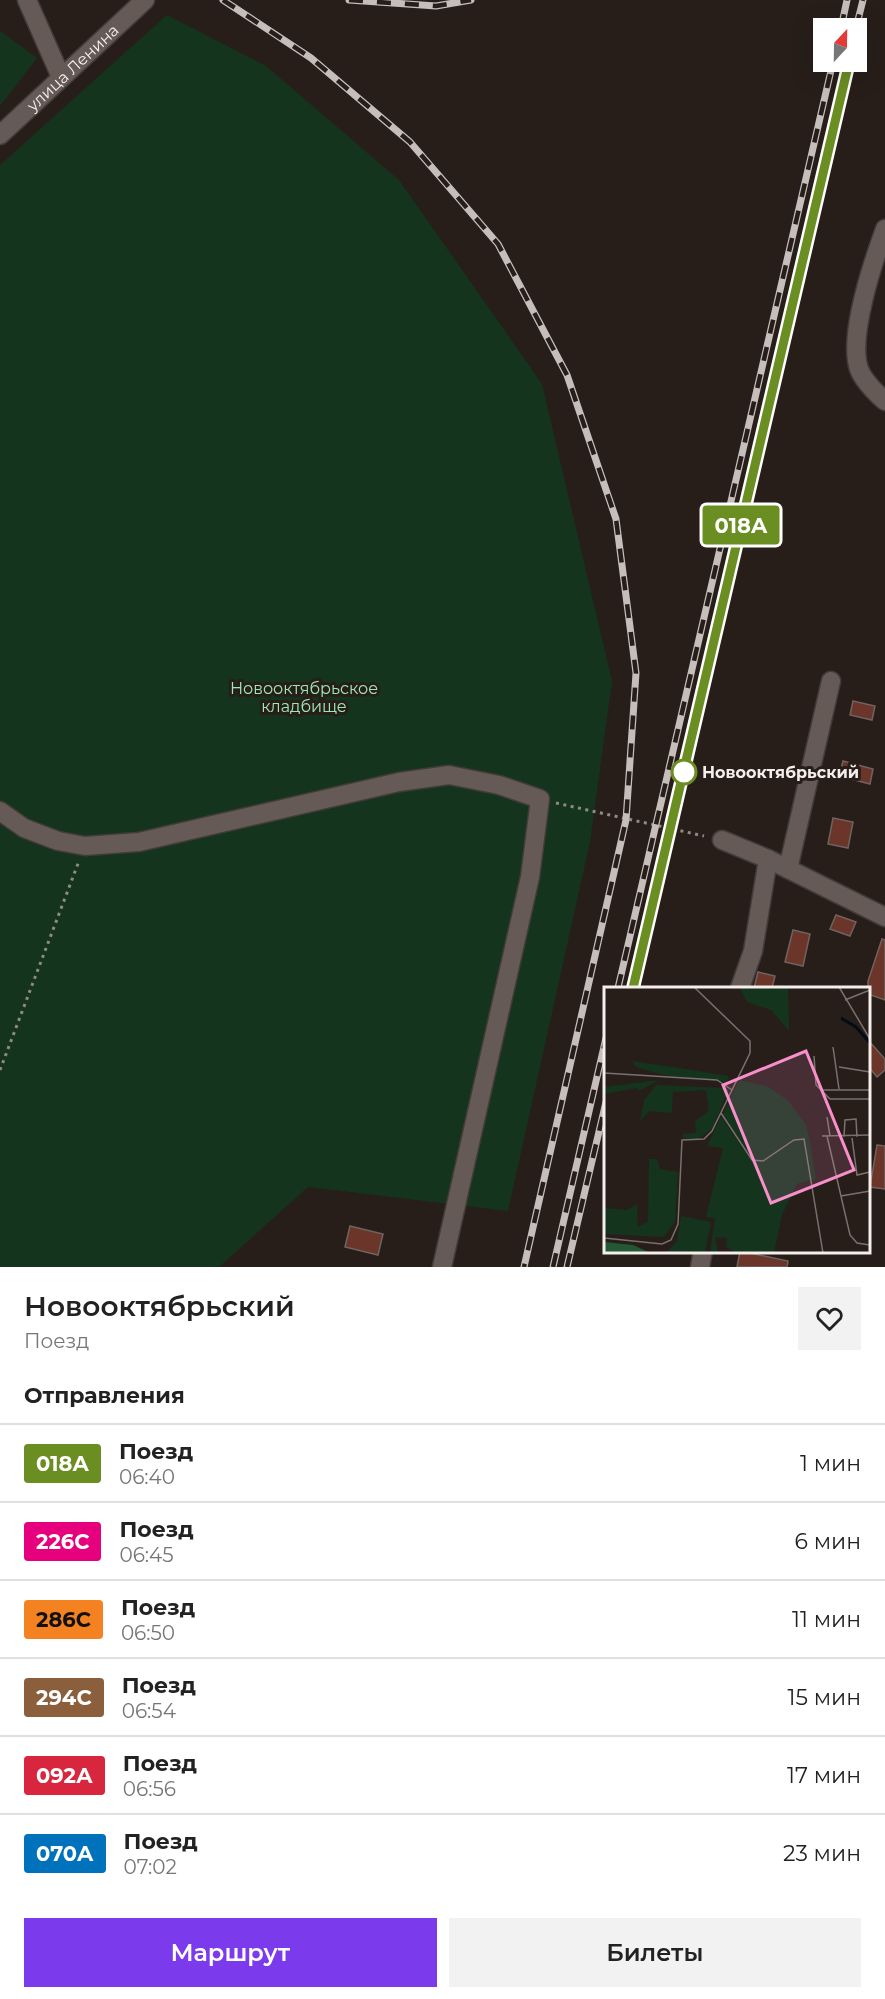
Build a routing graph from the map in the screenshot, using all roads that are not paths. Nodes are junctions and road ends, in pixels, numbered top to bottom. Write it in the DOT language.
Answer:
graph roads {
  1 [pos="27,0"];
  2 [pos="145,0"];
  3 [pos="61,77"];
  4 [pos="0,135"];
  5 [pos="885,230"];
  6 [pos="885,402"];
  7 [pos="831,681"];
  8 [pos="0,811"];
  9 [pos="722,840"];
  10 [pos="768,859"];
  11 [pos="788,869"];
  12 [pos="885,917"];
  13 [pos="740,987"];
  14 [pos="702,1252"];
  15 [pos="442,1267"];
  16 [pos="700,1267"];
  1 -- 3 [label="street"];
  2 -- 3 [label="street, улица Ленина"];
  3 -- 4 [label="street, улица Ленина"];
  5 -- 6 [label="street"];
  7 -- 11 [label="street"];
  8 -- 15 [label="street"];
  9 -- 10 [label="street"];
  10 -- 11 [label="street"];
  10 -- 13 [label="street"];
  11 -- 12 [label="street"];
  14 -- 16 [label="street"];
}
